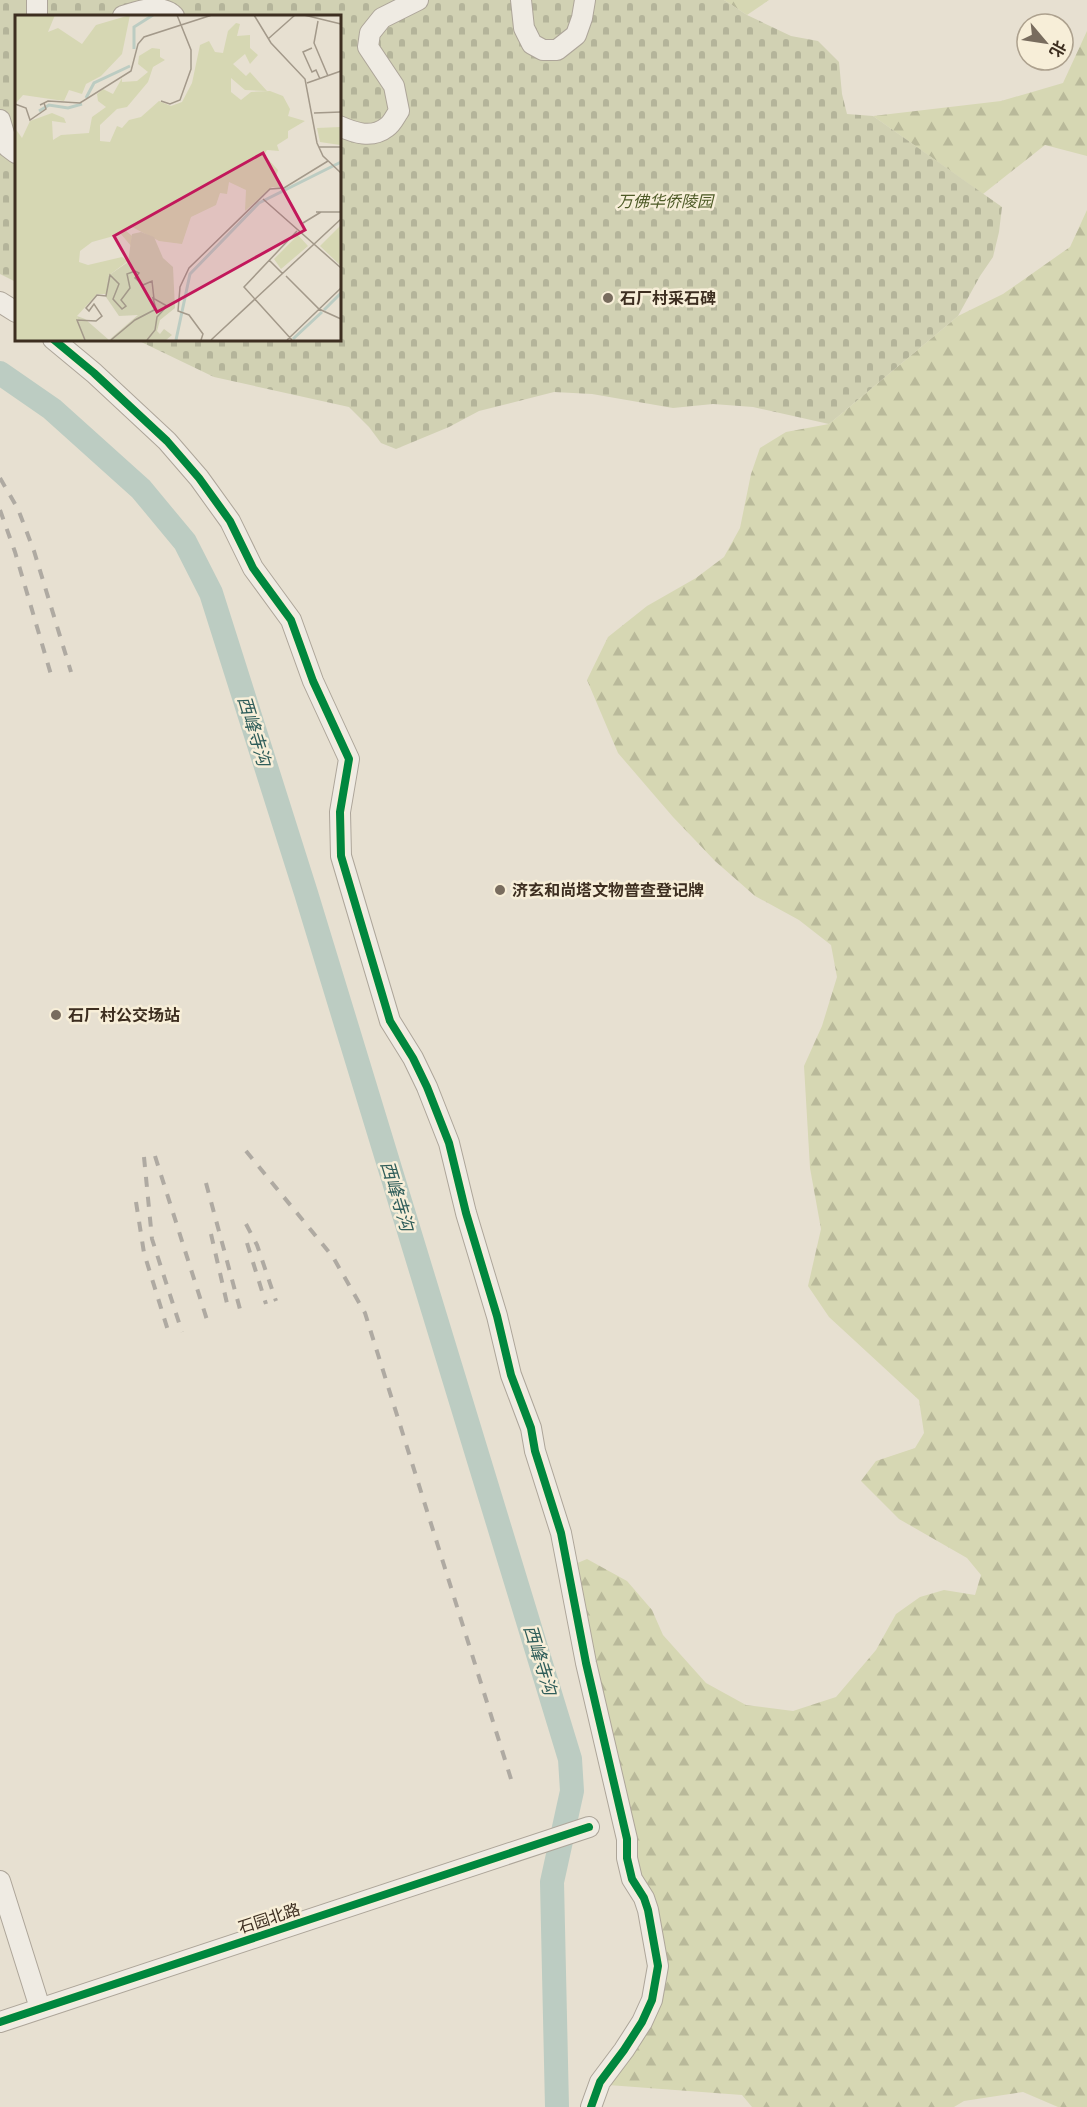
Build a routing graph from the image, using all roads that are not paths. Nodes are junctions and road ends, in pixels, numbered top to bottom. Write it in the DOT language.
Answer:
graph roads {
  1 [pos="418,0"];
  2 [pos="521,0"];
  3 [pos="585,0"];
  4 [pos="126,15"];
  5 [pos="173,15"];
  6 [pos="0,120"];
  7 [pos="340,126"];
  8 [pos="15,152"];
  9 [pos="0,302"];
  10 [pos="15,311"];
  11 [pos="54,340"];
  12 [pos="589,1827"];
  13 [pos="0,1881"];
  14 [pos="40,2008"];
  15 [pos="0,2022"];
  16 [pos="591,2107"];
  1 -- 7 [label="street"];
  2 -- 3 [label="street"];
  4 -- 5 [label="street"];
  6 -- 8 [label="street"];
  9 -- 10 [label="street"];
  11 -- 16 [label="street"];
  12 -- 14 [label="street, 石园北路"];
  13 -- 14 [label="street"];
  14 -- 15 [label="street, 石园北路"];
}
